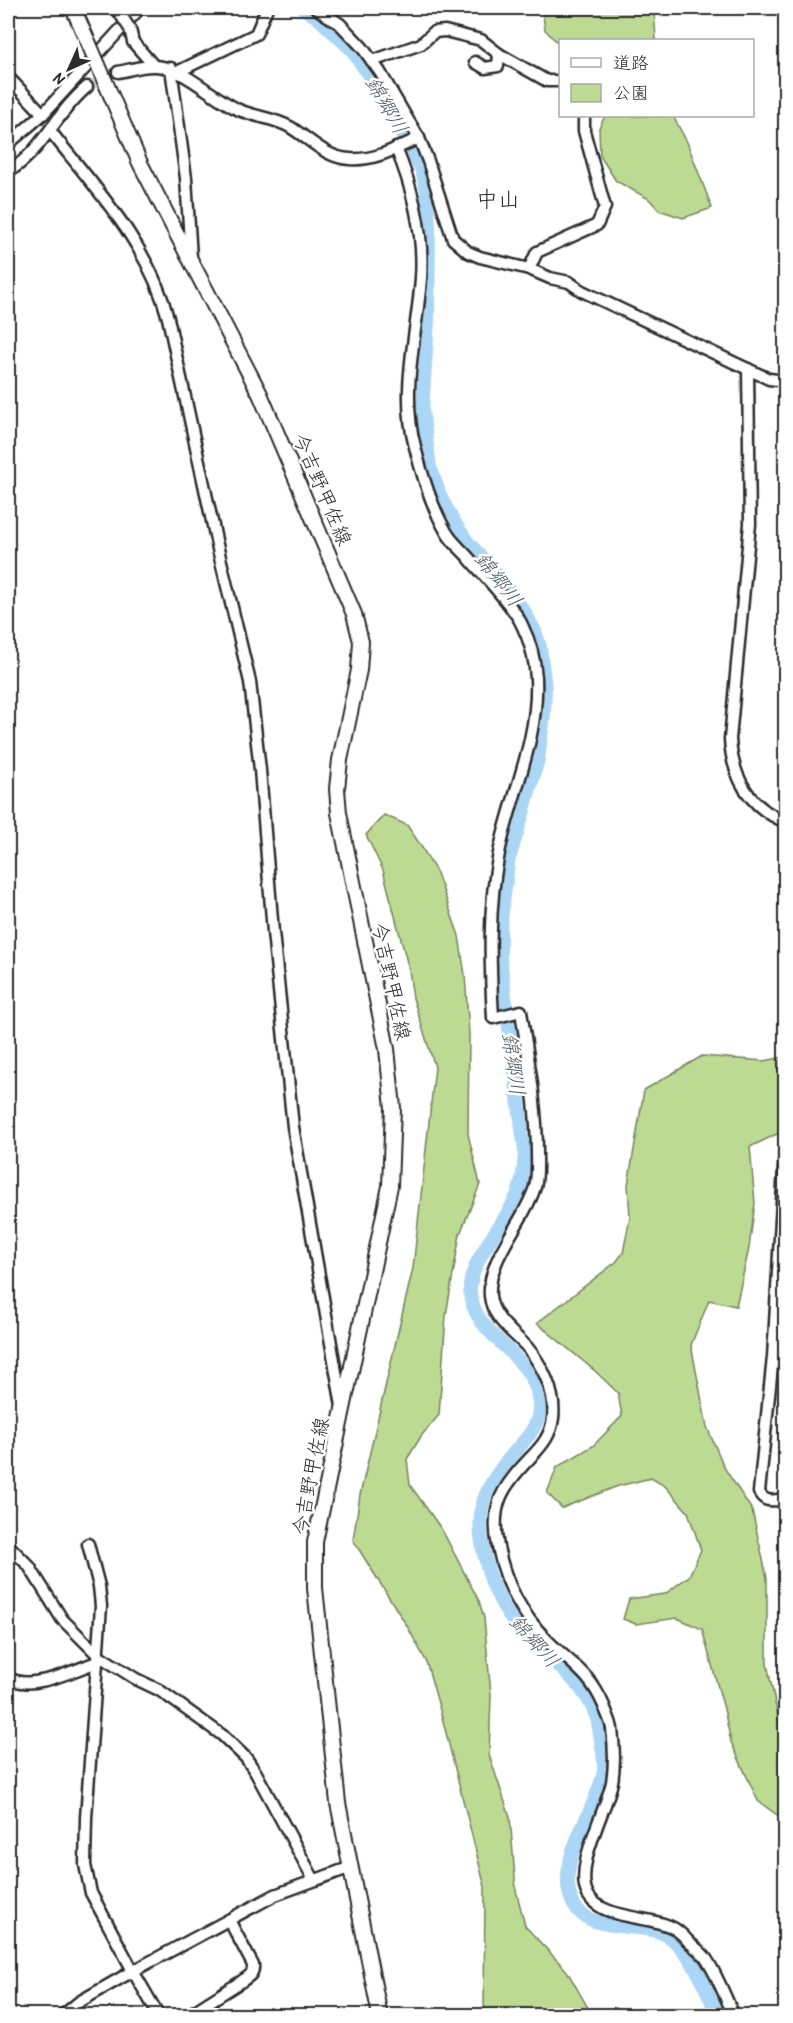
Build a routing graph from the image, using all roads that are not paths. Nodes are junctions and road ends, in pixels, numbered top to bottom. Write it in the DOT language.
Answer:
graph roads {
  1 [pos="73,8"];
  2 [pos="116,8"];
  3 [pos="140,8"];
  4 [pos="267,8"];
  5 [pos="316,8"];
  6 [pos="499,54"];
  7 [pos="372,62"];
  8 [pos="475,62"];
  9 [pos="153,66"];
  10 [pos="174,70"];
  11 [pos="118,72"];
  12 [pos="8,76"];
  13 [pos="559,81"];
  14 [pos="87,87"];
  15 [pos="43,114"];
  16 [pos="584,117"];
  17 [pos="51,132"];
  18 [pos="419,138"];
  19 [pos="8,144"];
  20 [pos="396,148"];
  21 [pos="8,168"];
  22 [pos="191,261"];
  23 [pos="529,269"];
  24 [pos="748,369"];
  25 [pos="786,381"];
  26 [pos="786,822"];
  27 [pos="786,1133"];
  28 [pos="343,1411"];
  29 [pos="786,1499"];
  30 [pos="88,1544"];
  31 [pos="8,1545"];
  32 [pos="98,1658"];
  33 [pos="8,1677"];
  34 [pos="351,1867"];
  35 [pos="314,1880"];
  36 [pos="228,1920"];
  37 [pos="132,1971"];
  38 [pos="63,2015"];
  39 [pos="159,2016"];
  40 [pos="187,2016"];
  41 [pos="380,2016"];
  42 [pos="734,2016"];
  1 -- 22 [label="main road, 今吉野甲佐線, bridge"];
  2 -- 9 [label="street, bridge"];
  3 -- 15 [label="street"];
  4 -- 10 [label="street"];
  5 -- 7 [label="street"];
  6 -- 7 [label="street"];
  6 -- 8 [label="street"];
  6 -- 13 [label="street"];
  7 -- 18 [label="street"];
  9 -- 10 [label="street"];
  9 -- 11 [label="street"];
  10 -- 20 [label="street"];
  10 -- 22 [label="street"];
  12 -- 15 [label="street"];
  14 -- 17 [label="street"];
  15 -- 19 [label="street"];
  16 -- 23 [label="street"];
  17 -- 21 [label="street"];
  17 -- 28 [label="street"];
  18 -- 20 [label="street"];
  18 -- 23 [label="street"];
  20 -- 42 [label="street"];
  22 -- 28 [label="main road, 今吉野甲佐線"];
  23 -- 24 [label="street"];
  24 -- 25 [label="street"];
  24 -- 26 [label="street"];
  27 -- 29 [label="street"];
  28 -- 34 [label="main road, 今吉野甲佐線"];
  30 -- 32 [label="street"];
  31 -- 32 [label="street"];
  32 -- 33 [label="street"];
  32 -- 35 [label="street"];
  32 -- 37 [label="street"];
  34 -- 35 [label="street"];
  34 -- 41 [label="main road, 今吉野甲佐線"];
  35 -- 36 [label="street"];
  36 -- 37 [label="street"];
  36 -- 40 [label="street"];
  37 -- 38 [label="street"];
  37 -- 39 [label="street"];
}
